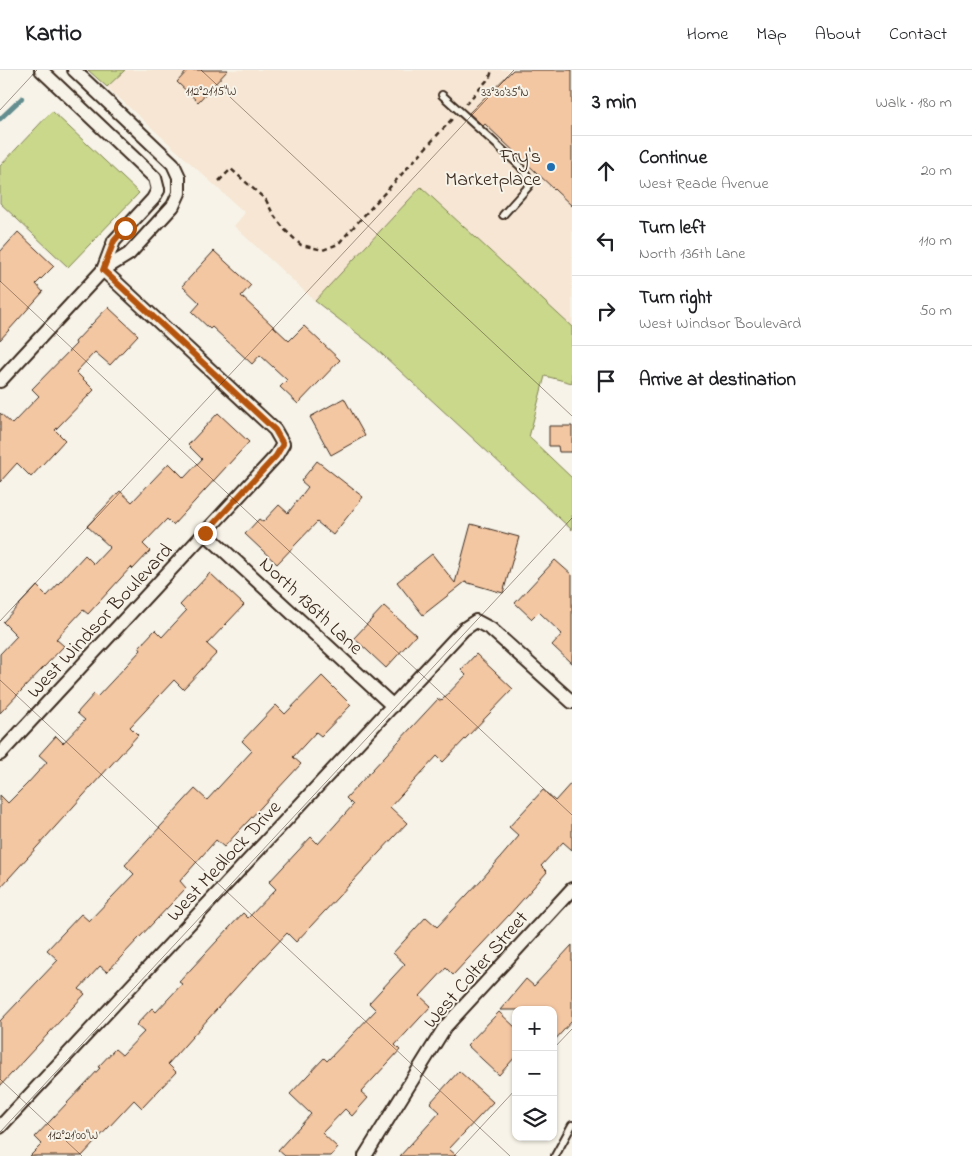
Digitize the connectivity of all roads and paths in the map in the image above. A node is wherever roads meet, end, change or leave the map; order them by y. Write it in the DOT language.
graph roads {
  1 [pos="41,70"];
  2 [pos="74,70"];
  3 [pos="492,70"];
  4 [pos="442,95"];
  5 [pos="459,111"];
  6 [pos="219,180"];
  7 [pos="158,190"];
  8 [pos="180,193"];
  9 [pos="503,216"];
  10 [pos="125,228"];
  11 [pos="140,242"];
  12 [pos="103,270"];
  13 [pos="0,381"];
  14 [pos="205,533"];
  15 [pos="572,702"];
  16 [pos="393,706"];
  17 [pos="0,754"];
  18 [pos="572,889"];
  19 [pos="572,1125"];
  20 [pos="0,1127"];
  21 [pos="365,1156"];
  22 [pos="554,1156"];
  1 -- 7 [label="street"];
  2 -- 8 [label="street"];
  3 -- 5 [label="path"];
  4 -- 5 [label="lane"];
  5 -- 6 [label="path"];
  5 -- 9 [label="lane"];
  7 -- 8 [label="street"];
  7 -- 10 [label="street"];
  8 -- 11 [label="street"];
  10 -- 11 [label="street"];
  10 -- 12 [label="street"];
  11 -- 12 [label="street"];
  12 -- 13 [label="street"];
  12 -- 14 [label="street, West Windsor Boulevard"];
  14 -- 16 [label="street, North 136th Lane"];
  14 -- 17 [label="street, West Windsor Boulevard"];
  15 -- 16 [label="street, West Medlock Drive"];
  16 -- 20 [label="street, West Medlock Drive"];
  18 -- 21 [label="street, West Colter Street"];
  19 -- 22 [label="lane"];
}
